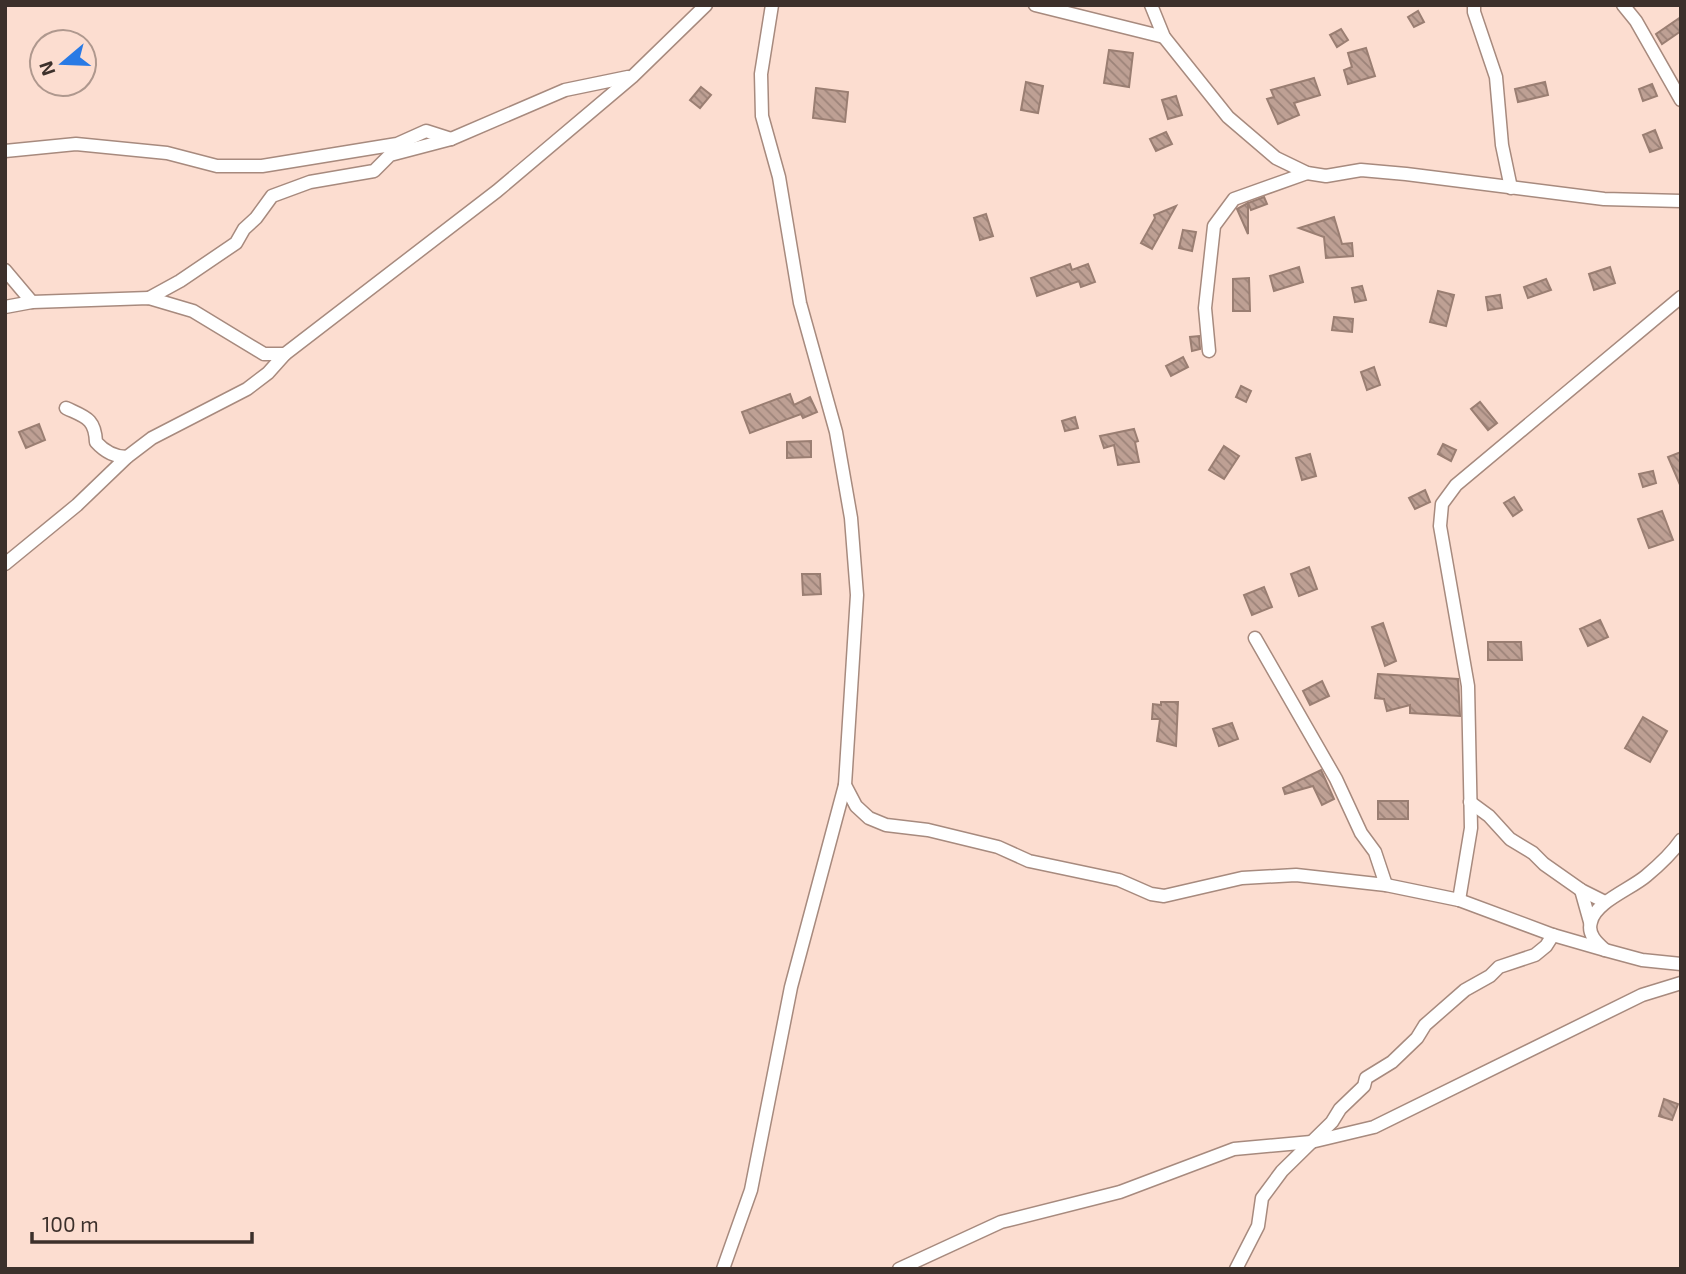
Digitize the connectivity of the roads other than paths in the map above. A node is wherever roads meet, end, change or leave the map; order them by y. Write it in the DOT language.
graph roads {
  1 [pos="706,5"];
  2 [pos="772,5"];
  3 [pos="1035,5"];
  4 [pos="1152,5"];
  5 [pos="1474,5"];
  6 [pos="1623,5"];
  7 [pos="1164,37"];
  8 [pos="632,77"];
  9 [pos="1681,100"];
  10 [pos="451,139"];
  11 [pos="5,151"];
  12 [pos="1307,173"];
  13 [pos="1511,188"];
  14 [pos="1681,201"];
  15 [pos="5,270"];
  16 [pos="1681,297"];
  17 [pos="149,298"];
  18 [pos="32,302"];
  19 [pos="5,307"];
  20 [pos="1209,351"];
  21 [pos="285,354"];
  22 [pos="66,408"];
  23 [pos="127,457"];
  24 [pos="5,564"];
  25 [pos="1255,638"];
  26 [pos="845,785"];
  27 [pos="1470,802"];
  28 [pos="860,809"];
  29 [pos="834,825"];
  30 [pos="1681,840"];
  31 [pos="1386,885"];
  32 [pos="1581,890"];
  33 [pos="1459,900"];
  34 [pos="1605,902"];
  35 [pos="1590,922"];
  36 [pos="1553,935"];
  37 [pos="1605,950"];
  38 [pos="1681,964"];
  39 [pos="1681,983"];
  40 [pos="1311,1142"];
  41 [pos="723,1269"];
  42 [pos="899,1269"];
  43 [pos="1236,1269"];
  1 -- 8 [label="street"];
  2 -- 26 [label="street"];
  3 -- 7 [label="street"];
  4 -- 7 [label="street"];
  5 -- 13 [label="street"];
  6 -- 9 [label="street"];
  7 -- 12 [label="street"];
  8 -- 10 [label="street"];
  8 -- 21 [label="street"];
  10 -- 11 [label="street"];
  10 -- 17 [label="street"];
  12 -- 13 [label="street"];
  12 -- 20 [label="street"];
  13 -- 14 [label="street"];
  15 -- 18 [label="street"];
  16 -- 27 [label="street"];
  17 -- 18 [label="street"];
  17 -- 21 [label="street"];
  18 -- 19 [label="street"];
  21 -- 23 [label="street"];
  22 -- 23 [label="street"];
  23 -- 24 [label="street"];
  25 -- 31 [label="street"];
  26 -- 28 [label="street"];
  26 -- 29 [label="street"];
  27 -- 32 [label="street"];
  27 -- 33 [label="street"];
  28 -- 29 [label="street"];
  28 -- 31 [label="street"];
  29 -- 41 [label="street"];
  30 -- 34 [label="street"];
  31 -- 33 [label="street"];
  32 -- 34 [label="street"];
  32 -- 35 [label="street"];
  33 -- 36 [label="street"];
  34 -- 35 [label="street"];
  35 -- 37 [label="street"];
  36 -- 37 [label="street"];
  36 -- 40 [label="street"];
  37 -- 38 [label="street"];
  39 -- 40 [label="street"];
  40 -- 42 [label="street"];
  40 -- 43 [label="street"];
}
